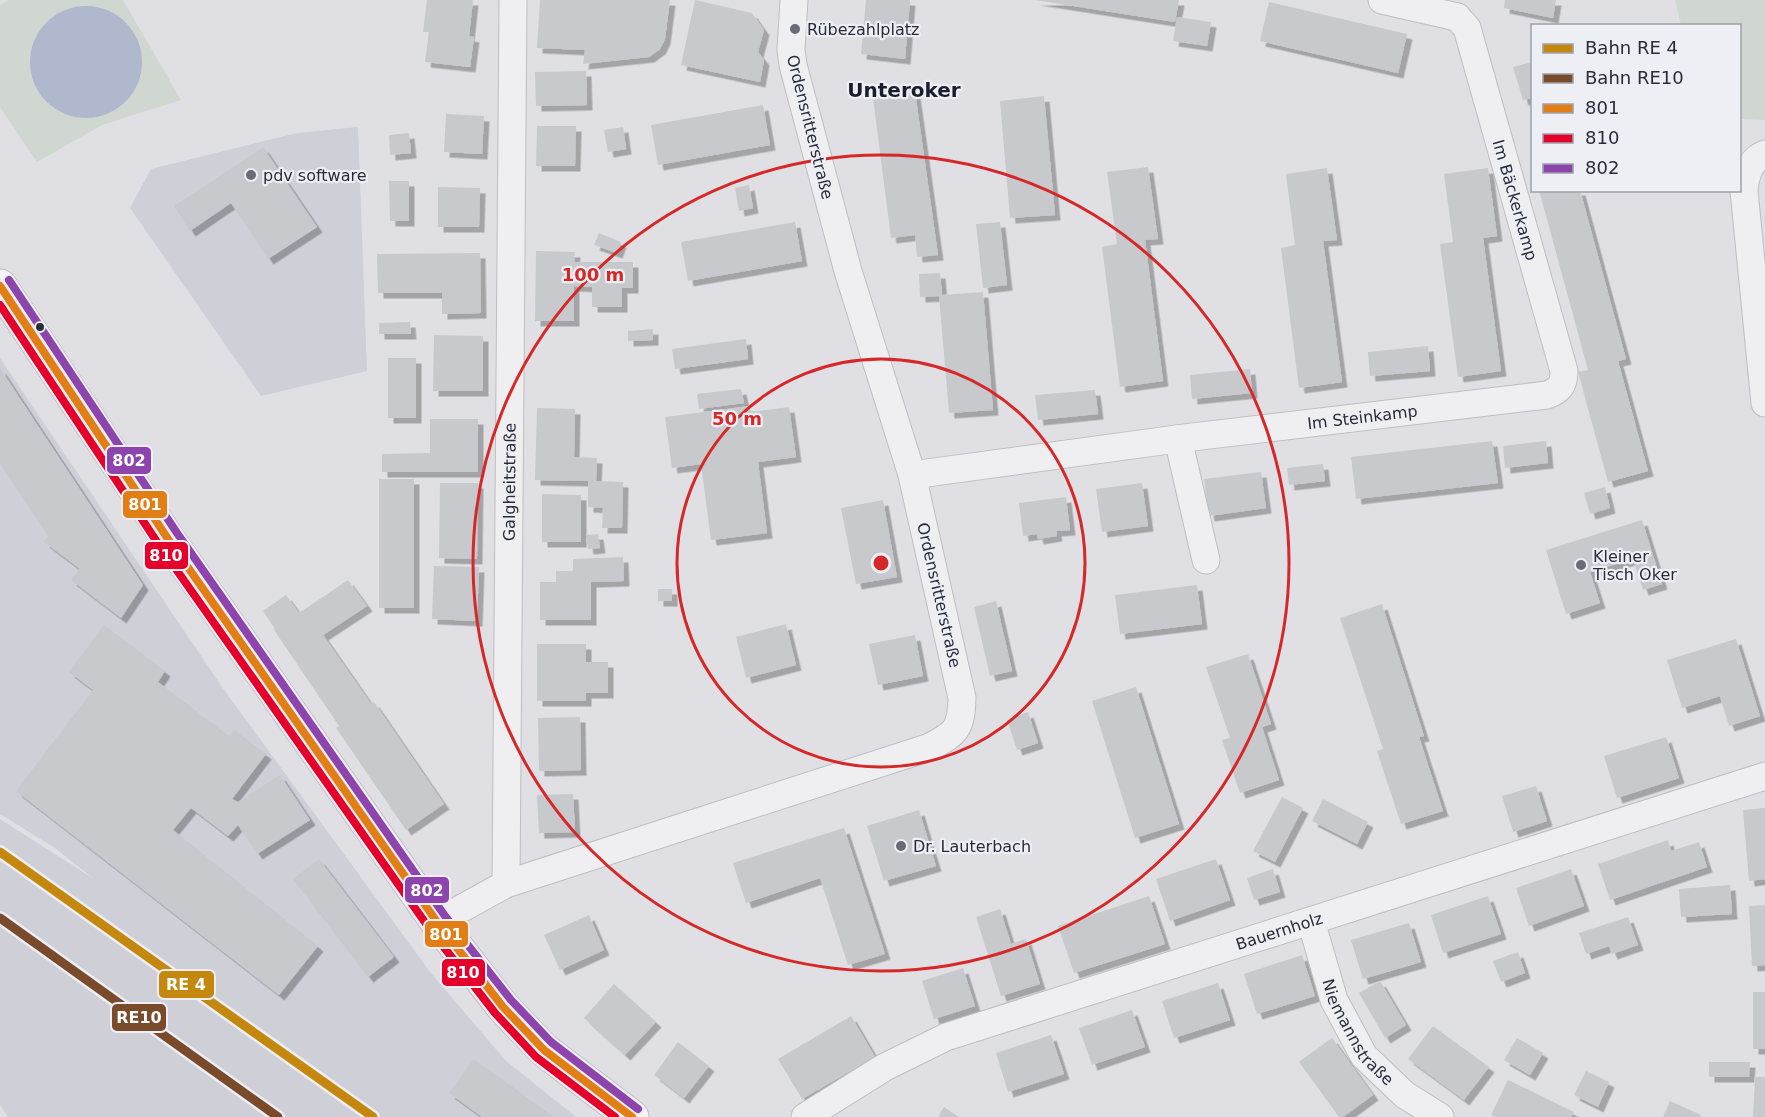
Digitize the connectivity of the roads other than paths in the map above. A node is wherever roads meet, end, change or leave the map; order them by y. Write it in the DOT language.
graph roads {
  1 [pos="513,0"];
  2 [pos="794,0"];
  3 [pos="1382,0"];
  4 [pos="1460,8"];
  5 [pos="1765,154"];
  6 [pos="0,286"];
  7 [pos="1547,395"];
  8 [pos="1765,403"];
  9 [pos="1178,439"];
  10 [pos="912,475"];
  11 [pos="1206,560"];
  12 [pos="1765,776"];
  13 [pos="506,884"];
  14 [pos="1311,921"];
  15 [pos="437,922"];
  16 [pos="632,1117"];
  17 [pos="805,1117"];
  18 [pos="1440,1117"];
  1 -- 13 [label="street, Galgheitstraße"];
  2 -- 10 [label="street, Ordensritterstraße"];
  3 -- 4 [label="street"];
  4 -- 7 [label="street, Im Bäckerkamp"];
  5 -- 8 [label="street"];
  6 -- 15 [label="main road"];
  7 -- 9 [label="street, Im Steinkamp"];
  9 -- 10 [label="street, Im Steinkamp"];
  9 -- 11 [label="street"];
  10 -- 13 [label="street, Ordensritterstraße"];
  12 -- 14 [label="street, Bauernholz"];
  13 -- 15 [label="street"];
  14 -- 17 [label="street, Bauernholz"];
  14 -- 18 [label="street, Niemannstraße"];
  15 -- 16 [label="main road"];
}
